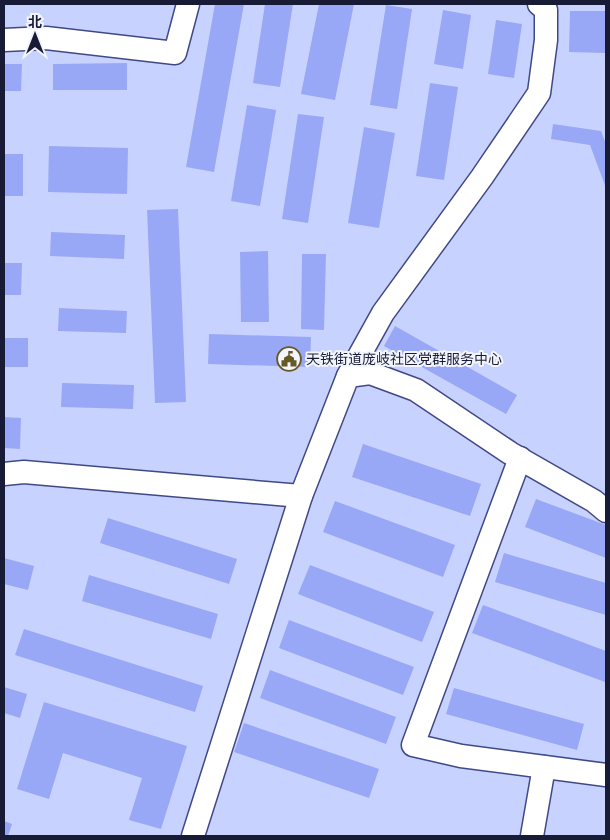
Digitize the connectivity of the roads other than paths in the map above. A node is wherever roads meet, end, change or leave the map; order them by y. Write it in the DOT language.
graph roads {
  1 [pos="188,4"];
  2 [pos="539,4"];
  3 [pos="4,40"];
  4 [pos="348,376"];
  5 [pos="520,458"];
  6 [pos="4,474"];
  7 [pos="300,496"];
  8 [pos="606,511"];
  9 [pos="544,767"];
  10 [pos="606,775"];
  11 [pos="193,836"];
  12 [pos="532,836"];
  1 -- 3 [label="street"];
  2 -- 4 [label="street"];
  4 -- 5 [label="street"];
  4 -- 7 [label="street"];
  5 -- 8 [label="street"];
  5 -- 9 [label="street"];
  6 -- 7 [label="street"];
  7 -- 11 [label="street"];
  9 -- 10 [label="street"];
  9 -- 12 [label="street"];
}
